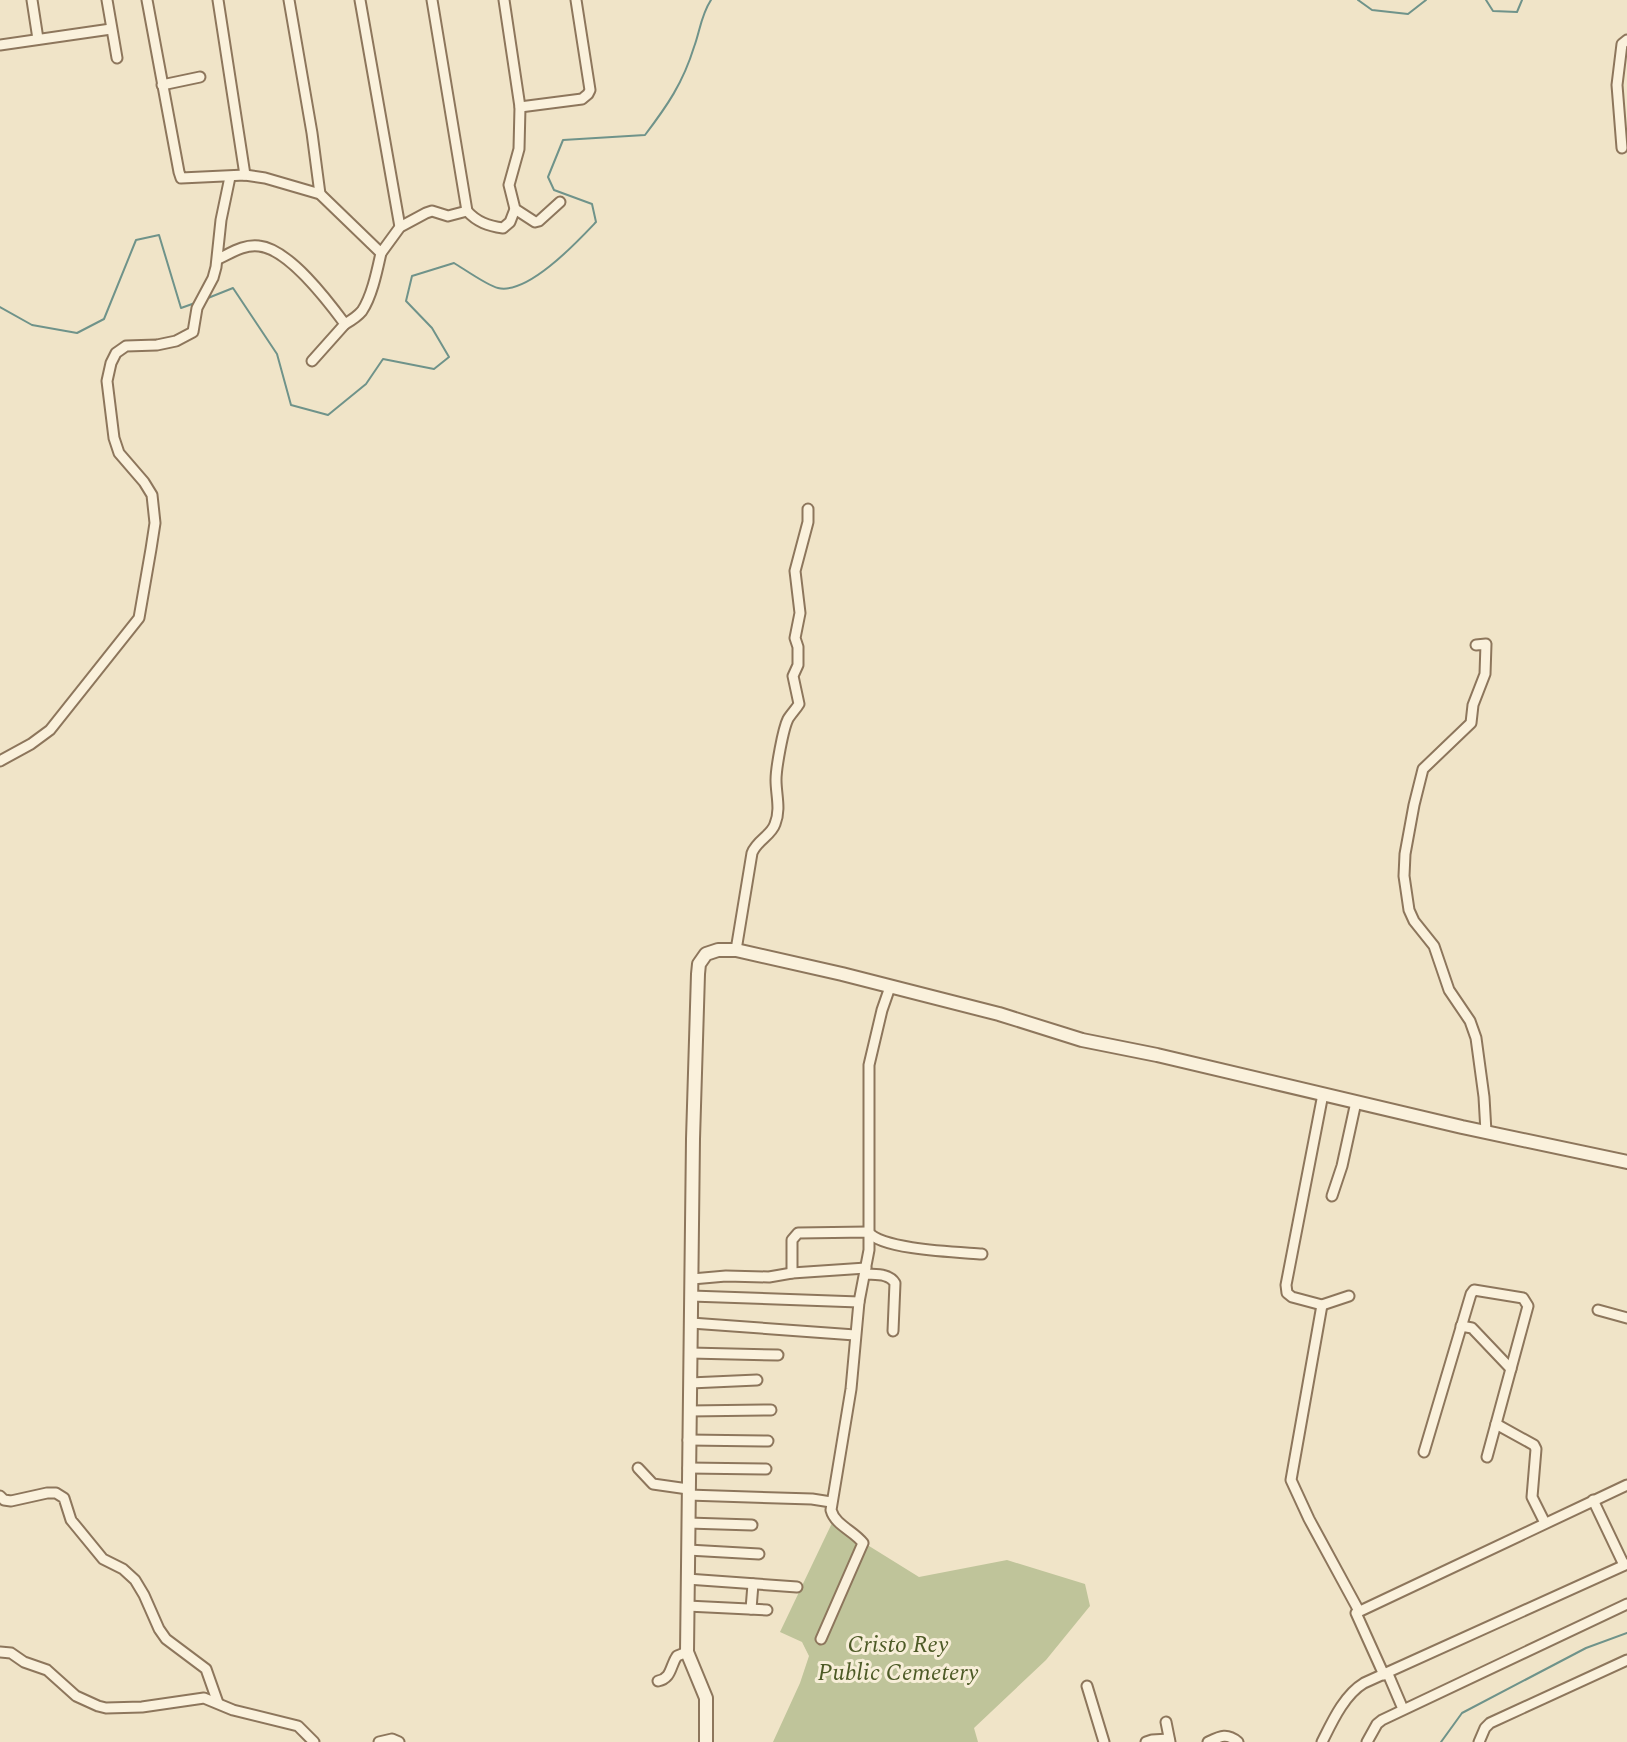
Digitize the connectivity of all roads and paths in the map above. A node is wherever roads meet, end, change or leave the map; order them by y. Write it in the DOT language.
graph roads {
  1 [pos="32,0"];
  2 [pos="107,0"];
  3 [pos="147,0"];
  4 [pos="218,0"];
  5 [pos="289,0"];
  6 [pos="360,0"];
  7 [pos="432,0"];
  8 [pos="504,0"];
  9 [pos="576,0"];
  10 [pos="111,29"];
  11 [pos="38,39"];
  12 [pos="1627,40"];
  13 [pos="0,45"];
  14 [pos="117,58"];
  15 [pos="200,77"];
  16 [pos="162,85"];
  17 [pos="520,107"];
  18 [pos="1622,148"];
  19 [pos="245,175"];
  20 [pos="230,177"];
  21 [pos="320,194"];
  22 [pos="560,202"];
  23 [pos="515,209"];
  24 [pos="467,211"];
  25 [pos="400,227"];
  26 [pos="381,253"];
  27 [pos="218,259"];
  28 [pos="345,324"];
  29 [pos="312,361"];
  30 [pos="808,509"];
  31 [pos="1476,645"];
  32 [pos="0,761"];
  33 [pos="736,950"];
  34 [pos="890,987"];
  35 [pos="1323,1094"];
  36 [pos="1356,1102"];
  37 [pos="1486,1132"];
  38 [pos="1627,1162"];
  39 [pos="1332,1196"];
  40 [pos="868,1232"];
  41 [pos="982,1254"];
  42 [pos="865,1271"];
  43 [pos="792,1273"];
  44 [pos="692,1279"];
  45 [pos="691,1296"];
  46 [pos="1349,1296"];
  47 [pos="859,1302"];
  48 [pos="1322,1305"];
  49 [pos="1598,1310"];
  50 [pos="1627,1318"];
  51 [pos="691,1323"];
  52 [pos="1461,1326"];
  53 [pos="893,1331"];
  54 [pos="855,1335"];
  55 [pos="690,1353"];
  56 [pos="778,1355"];
  57 [pos="1511,1369"];
  58 [pos="757,1380"];
  59 [pos="690,1383"];
  60 [pos="771,1410"];
  61 [pos="689,1411"];
  62 [pos="1496,1424"];
  63 [pos="688,1440"];
  64 [pos="768,1441"];
  65 [pos="1424,1452"];
  66 [pos="1487,1457"];
  67 [pos="638,1468"];
  68 [pos="688,1468"];
  69 [pos="766,1469"];
  70 [pos="1627,1486"];
  71 [pos="688,1492"];
  72 [pos="0,1496"];
  73 [pos="1593,1500"];
  74 [pos="831,1502"];
  75 [pos="688,1523"];
  76 [pos="1545,1523"];
  77 [pos="752,1525"];
  78 [pos="688,1550"];
  79 [pos="759,1554"];
  80 [pos="1626,1565"];
  81 [pos="687,1579"];
  82 [pos="753,1584"];
  83 [pos="797,1587"];
  84 [pos="1627,1604"];
  85 [pos="687,1606"];
  86 [pos="751,1609"];
  87 [pos="767,1610"];
  88 [pos="1359,1611"];
  89 [pos="821,1639"];
  90 [pos="0,1652"];
  91 [pos="687,1652"];
  92 [pos="1627,1660"];
  93 [pos="1386,1675"];
  94 [pos="658,1681"];
  95 [pos="1087,1686"];
  96 [pos="218,1703"];
  97 [pos="1403,1709"];
  98 [pos="1166,1722"];
  99 [pos="1170,1741"];
  100 [pos="314,1742"];
  101 [pos="379,1742"];
  102 [pos="399,1742"];
  103 [pos="706,1742"];
  104 [pos="1104,1742"];
  105 [pos="1146,1742"];
  106 [pos="1208,1742"];
  107 [pos="1238,1742"];
  108 [pos="1322,1742"];
  109 [pos="1367,1742"];
  110 [pos="1479,1742"];
  1 -- 11 [label="street"];
  2 -- 10 [label="street"];
  3 -- 16 [label="street"];
  4 -- 19 [label="street"];
  5 -- 21 [label="street"];
  6 -- 25 [label="street"];
  7 -- 24 [label="street"];
  8 -- 17 [label="street"];
  9 -- 17 [label="street"];
  10 -- 11 [label="street"];
  10 -- 14 [label="street"];
  11 -- 13 [label="street"];
  12 -- 18 [label="street"];
  15 -- 16 [label="street"];
  16 -- 20 [label="street"];
  17 -- 23 [label="street"];
  19 -- 20 [label="street"];
  19 -- 21 [label="street"];
  20 -- 27 [label="street"];
  21 -- 26 [label="street"];
  22 -- 23 [label="street"];
  23 -- 24 [label="street"];
  24 -- 25 [label="street"];
  25 -- 26 [label="street"];
  26 -- 28 [label="street"];
  27 -- 28 [label="street"];
  27 -- 32 [label="street"];
  28 -- 29 [label="street"];
  30 -- 33 [label="street"];
  31 -- 37 [label="street"];
  33 -- 34 [label="street"];
  33 -- 44 [label="street"];
  34 -- 35 [label="street"];
  34 -- 40 [label="street"];
  35 -- 36 [label="street"];
  35 -- 48 [label="street"];
  36 -- 37 [label="street"];
  36 -- 39 [label="street"];
  37 -- 38 [label="street"];
  40 -- 41 [label="street"];
  40 -- 42 [label="street"];
  40 -- 43 [label="street"];
  42 -- 43 [label="street"];
  42 -- 47 [label="street"];
  42 -- 53 [label="street"];
  43 -- 44 [label="street"];
  44 -- 45 [label="street"];
  45 -- 47 [label="street"];
  45 -- 51 [label="street"];
  46 -- 48 [label="street"];
  47 -- 54 [label="street"];
  48 -- 88 [label="street"];
  49 -- 50 [label="street"];
  51 -- 54 [label="street"];
  51 -- 55 [label="street"];
  52 -- 57 [label="street"];
  52 -- 57 [label="street"];
  52 -- 65 [label="street"];
  54 -- 74 [label="street"];
  55 -- 56 [label="street"];
  55 -- 59 [label="street"];
  57 -- 62 [label="street"];
  58 -- 59 [label="street"];
  59 -- 61 [label="street"];
  60 -- 61 [label="street"];
  61 -- 63 [label="street"];
  62 -- 66 [label="street"];
  62 -- 76 [label="street"];
  63 -- 64 [label="street"];
  63 -- 68 [label="street"];
  67 -- 71 [label="street"];
  68 -- 69 [label="street"];
  68 -- 71 [label="street"];
  70 -- 73 [label="street"];
  71 -- 74 [label="street"];
  71 -- 75 [label="street"];
  72 -- 96 [label="street"];
  73 -- 76 [label="street"];
  73 -- 80 [label="street"];
  74 -- 89 [label="street"];
  75 -- 77 [label="street"];
  75 -- 78 [label="street"];
  76 -- 88 [label="street"];
  78 -- 79 [label="street"];
  78 -- 81 [label="street"];
  80 -- 93 [label="street"];
  81 -- 82 [label="street"];
  81 -- 85 [label="street"];
  82 -- 83 [label="street"];
  82 -- 86 [label="street"];
  84 -- 97 [label="street"];
  85 -- 86 [label="street"];
  85 -- 91 [label="street"];
  86 -- 87 [label="street"];
  88 -- 93 [label="street"];
  90 -- 96 [label="street"];
  91 -- 94 [label="street"];
  91 -- 103 [label="street"];
  92 -- 110 [label="street"];
  93 -- 97 [label="street"];
  93 -- 108 [label="street"];
  95 -- 104 [label="street"];
  96 -- 100 [label="street"];
  97 -- 109 [label="street"];
  98 -- 99 [label="street"];
  99 -- 105 [label="street"];
  101 -- 102 [label="street"];
  106 -- 107 [label="street"];
}
